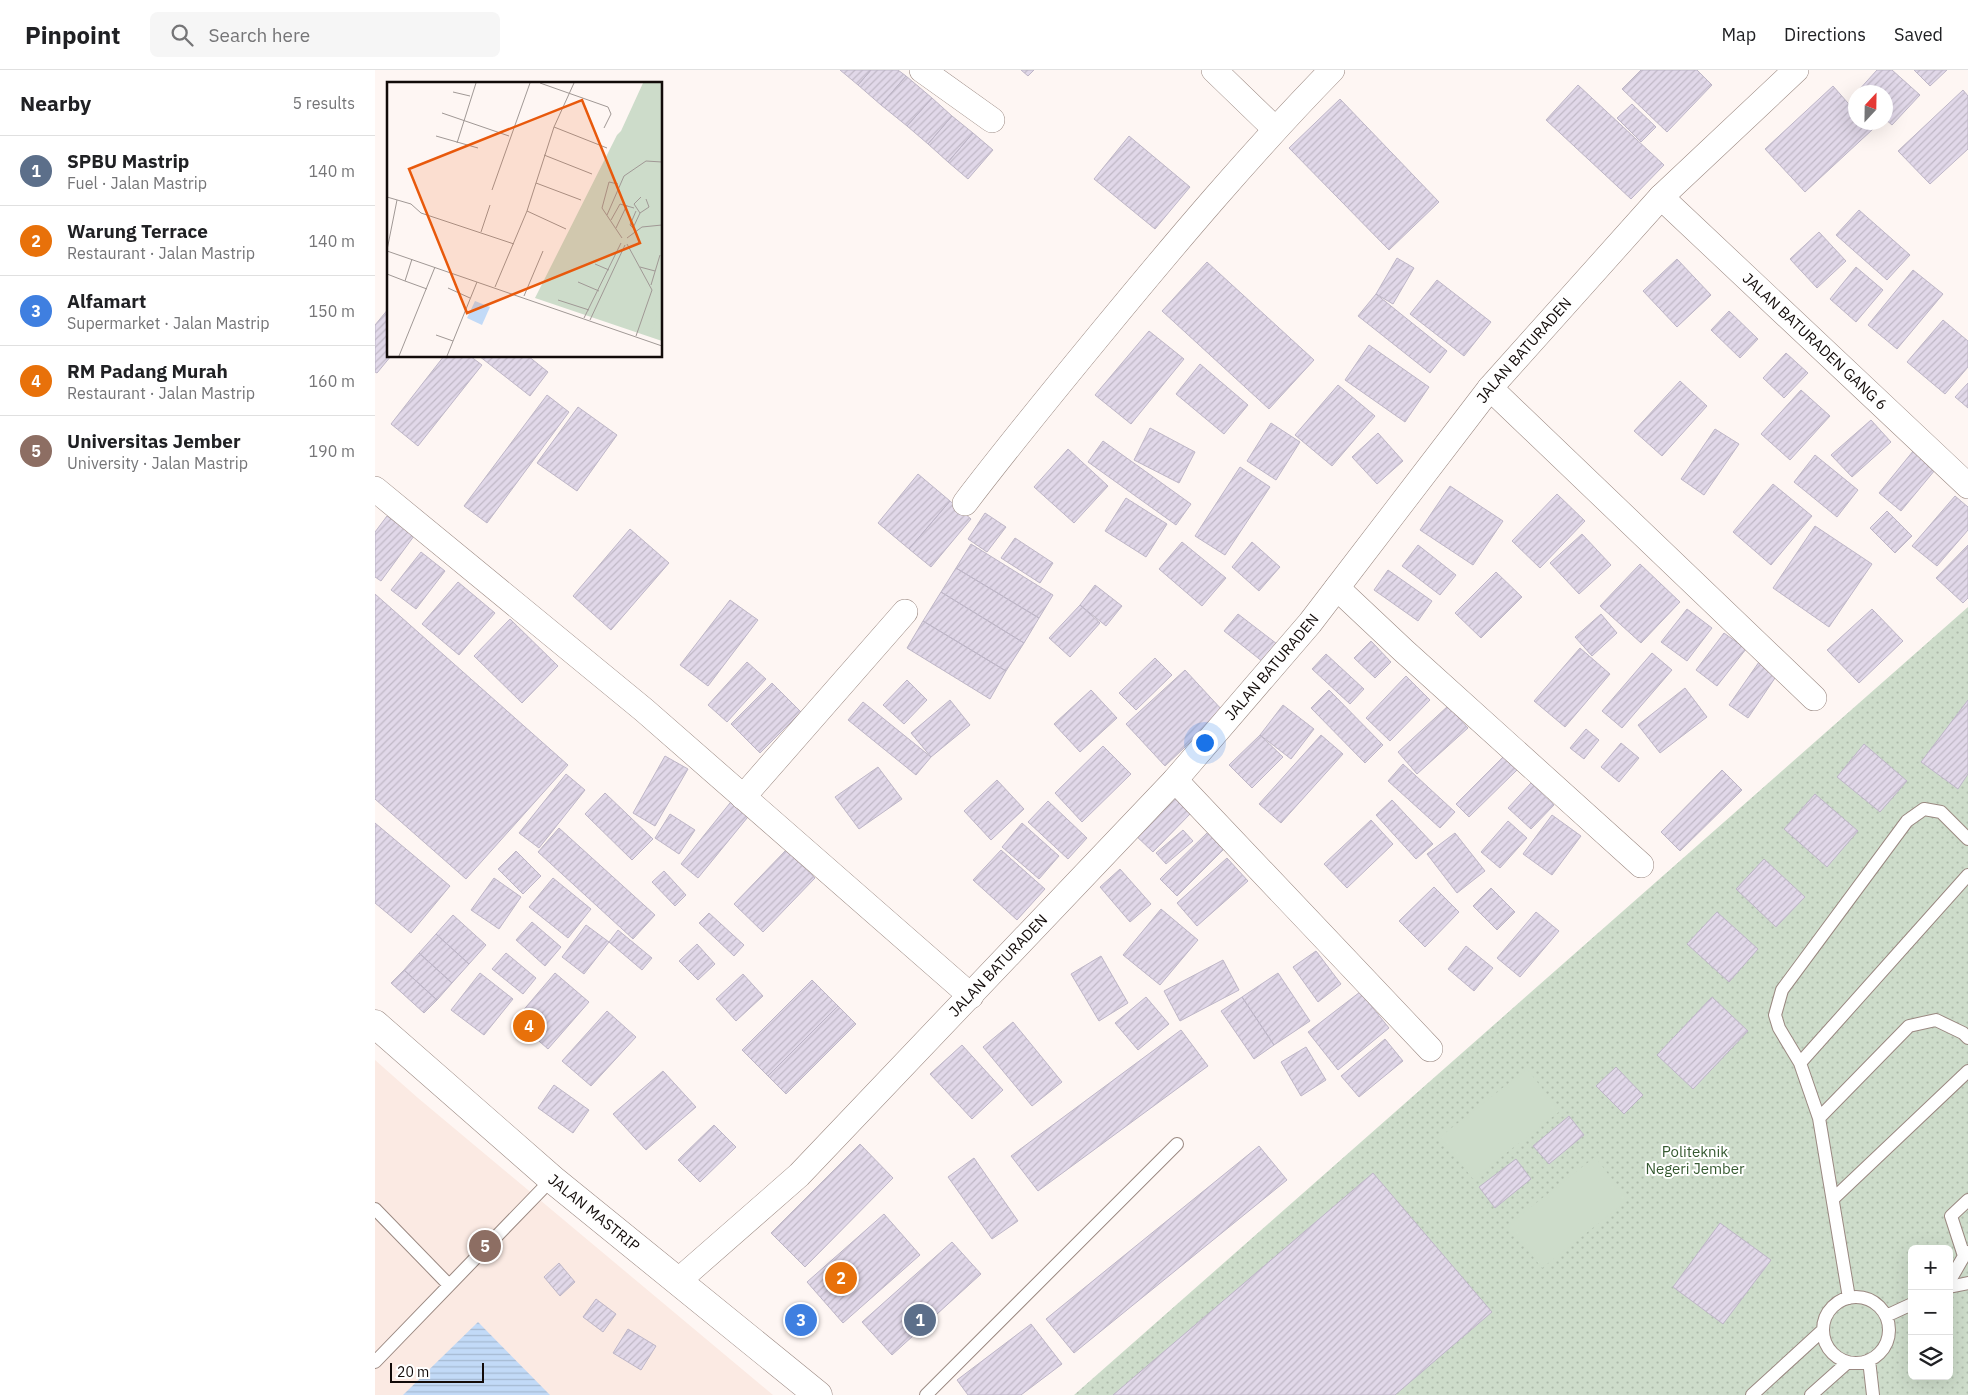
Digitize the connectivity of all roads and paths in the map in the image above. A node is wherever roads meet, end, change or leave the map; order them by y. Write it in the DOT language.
graph roads {
  1 [pos="922,70"];
  2 [pos="1214,70"];
  3 [pos="1332,70"];
  4 [pos="1796,70"];
  5 [pos="992,120"];
  6 [pos="1275,128"];
  7 [pos="1661,198"];
  8 [pos="1491,388"];
  9 [pos="1968,486"];
  10 [pos="375,489"];
  11 [pos="965,503"];
  12 [pos="1337,588"];
  13 [pos="905,612"];
  14 [pos="1814,698"];
  15 [pos="1175,780"];
  16 [pos="743,797"];
  17 [pos="1968,839"];
  18 [pos="1641,865"];
  19 [pos="1968,875"];
  20 [pos="971,996"];
  21 [pos="375,1024"];
  22 [pos="1968,1038"];
  23 [pos="1430,1049"];
  24 [pos="1800,1063"];
  25 [pos="1968,1071"];
  26 [pos="1819,1118"];
  27 [pos="1177,1144"];
  28 [pos="552,1179"];
  29 [pos="1833,1199"];
  30 [pos="1968,1200"];
  31 [pos="375,1209"];
  32 [pos="1966,1254"];
  33 [pos="1953,1275"];
  34 [pos="678,1281"];
  35 [pos="1968,1283"];
  36 [pos="449,1284"];
  37 [pos="1953,1286"];
  38 [pos="1849,1298"];
  39 [pos="1908,1306"];
  40 [pos="1885,1316"];
  41 [pos="1823,1330"];
  42 [pos="1869,1360"];
  43 [pos="375,1362"];
  44 [pos="1848,1362"];
  45 [pos="818,1395"];
  46 [pos="926,1395"];
  47 [pos="1752,1395"];
  48 [pos="1811,1395"];
  49 [pos="1873,1395"];
  1 -- 5 [label="street"];
  2 -- 6 [label="street"];
  3 -- 6 [label="street"];
  4 -- 7 [label="street, JALAN BATURADEN"];
  6 -- 11 [label="street"];
  7 -- 8 [label="street, JALAN BATURADEN"];
  7 -- 9 [label="street, JALAN BATURADEN GANG 6"];
  8 -- 12 [label="street, JALAN BATURADEN"];
  8 -- 14 [label="street"];
  10 -- 16 [label="street"];
  12 -- 15 [label="street, JALAN BATURADEN"];
  12 -- 18 [label="street"];
  13 -- 16 [label="street"];
  15 -- 20 [label="street, JALAN BATURADEN"];
  15 -- 23 [label="street"];
  16 -- 20 [label="street"];
  17 -- 24 [label="lane"];
  19 -- 24 [label="lane"];
  20 -- 34 [label="street, JALAN BATURADEN"];
  21 -- 28 [label="main road, JALAN MASTRIP"];
  22 -- 26 [label="lane"];
  24 -- 26 [label="lane"];
  25 -- 29 [label="lane"];
  26 -- 29 [label="lane"];
  27 -- 46 [label="lane"];
  28 -- 34 [label="main road, JALAN MASTRIP"];
  28 -- 36 [label="lane"];
  29 -- 38 [label="lane"];
  30 -- 32 [label="lane"];
  31 -- 36 [label="lane"];
  32 -- 33 [label="lane"];
  34 -- 45 [label="main road, JALAN MASTRIP"];
  35 -- 37 [label="lane"];
  36 -- 43 [label="lane"];
  38 -- 40 [label="lane"];
  38 -- 41 [label="lane"];
  39 -- 40 [label="lane"];
  40 -- 42 [label="lane"];
  41 -- 44 [label="lane"];
  41 -- 47 [label="lane"];
  42 -- 44 [label="lane"];
  42 -- 49 [label="lane"];
  44 -- 48 [label="lane"];
}
